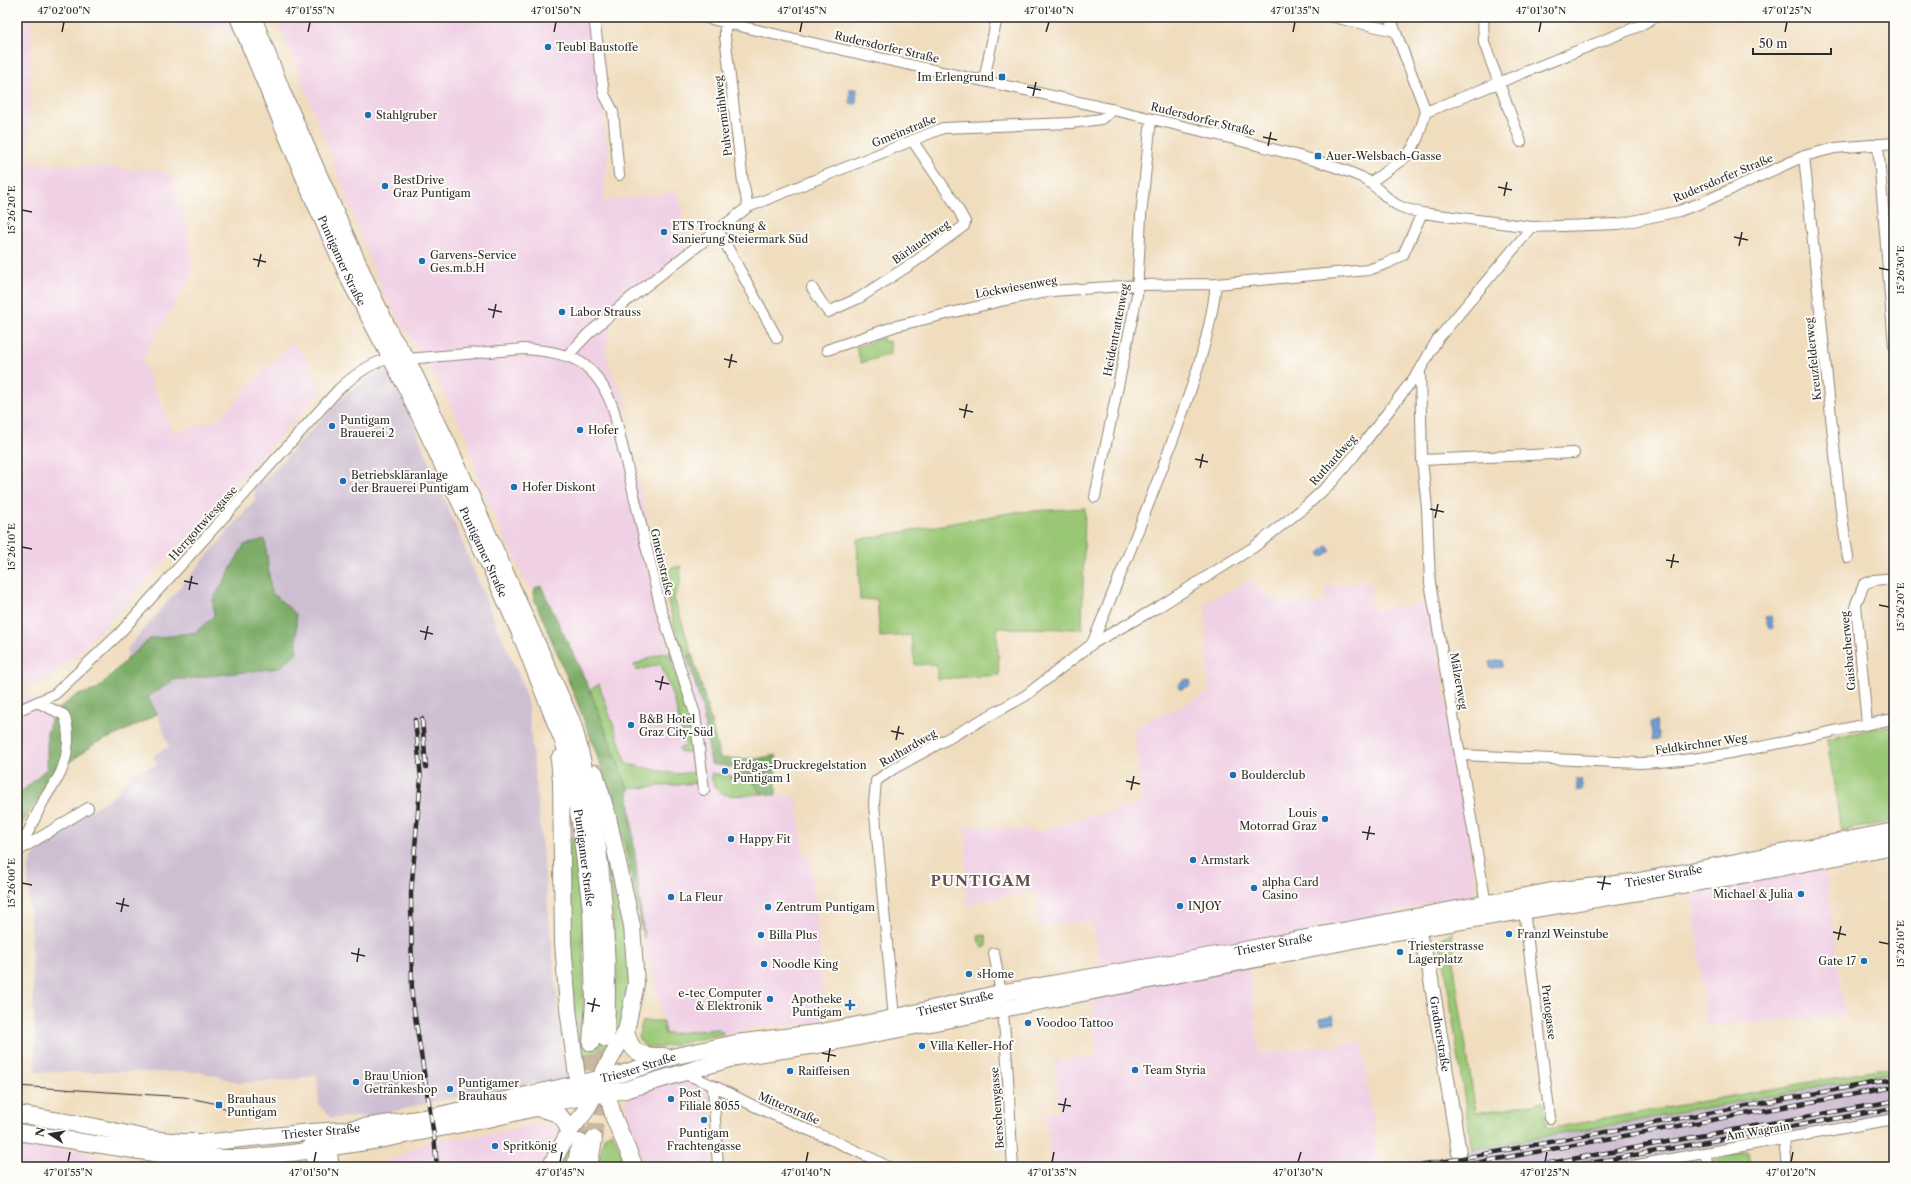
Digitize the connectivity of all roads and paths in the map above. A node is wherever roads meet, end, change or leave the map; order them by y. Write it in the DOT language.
graph roads {
  1 [pos="238,17"];
  2 [pos="253,17"];
  3 [pos="594,17"];
  4 [pos="703,17"];
  5 [pos="997,17"];
  6 [pos="1334,17"];
  7 [pos="1390,17"];
  8 [pos="1483,17"];
  9 [pos="1655,17"];
  10 [pos="725,22"];
  11 [pos="1395,31"];
  12 [pos="984,80"];
  13 [pos="1498,82"];
  14 [pos="1112,109"];
  15 [pos="1426,112"];
  16 [pos="1151,118"];
  17 [pos="912,140"];
  18 [pos="1521,142"];
  19 [pos="1894,143"];
  20 [pos="1878,144"];
  21 [pos="1804,156"];
  22 [pos="619,174"];
  23 [pos="1371,182"];
  24 [pos="748,207"];
  25 [pos="1422,213"];
  26 [pos="1532,227"];
  27 [pos="718,230"];
  28 [pos="1216,284"];
  29 [pos="1138,285"];
  30 [pos="812,288"];
  31 [pos="777,338"];
  32 [pos="1894,346"];
  33 [pos="827,350"];
  34 [pos="568,355"];
  35 [pos="390,358"];
  36 [pos="407,359"];
  37 [pos="1420,370"];
  38 [pos="1574,453"];
  39 [pos="1422,460"];
  40 [pos="1095,496"];
  41 [pos="1848,558"];
  42 [pos="1894,578"];
  43 [pos="1092,644"];
  44 [pos="37,702"];
  45 [pos="17,711"];
  46 [pos="555,717"];
  47 [pos="1894,719"];
  48 [pos="573,724"];
  49 [pos="1867,724"];
  50 [pos="1461,755"];
  51 [pos="704,790"];
  52 [pos="88,808"];
  53 [pos="1894,831"];
  54 [pos="1894,846"];
  55 [pos="17,851"];
  56 [pos="1486,904"];
  57 [pos="1524,910"];
  58 [pos="1415,923"];
  59 [pos="994,953"];
  60 [pos="601,998"];
  61 [pos="1001,1001"];
  62 [pos="894,1018"];
  63 [pos="626,1031"];
  64 [pos="599,1041"];
  65 [pos="676,1056"];
  66 [pos="679,1073"];
  67 [pos="713,1087"];
  68 [pos="594,1088"];
  69 [pos="535,1108"];
  70 [pos="17,1114"];
  71 [pos="1550,1118"];
  72 [pos="1894,1119"];
  73 [pos="17,1132"];
  74 [pos="311,1132"];
  75 [pos="581,1138"];
  76 [pos="1784,1139"];
  77 [pos="328,1148"];
  78 [pos="312,1150"];
  79 [pos="1459,1153"];
  80 [pos="1706,1153"];
  81 [pos="315,1167"];
  82 [pos="331,1167"];
  83 [pos="550,1167"];
  84 [pos="575,1167"];
  85 [pos="589,1167"];
  86 [pos="635,1167"];
  87 [pos="718,1167"];
  88 [pos="888,1167"];
  89 [pos="1013,1167"];
  90 [pos="1626,1167"];
  91 [pos="1707,1167"];
  92 [pos="1787,1167"];
  1 -- 35 [label="main road, Puntigamer Straße"];
  2 -- 36 [label="main road, Puntigamer Straße"];
  3 -- 22 [label="street"];
  4 -- 10 [label="street, Rudersdorfer Straße"];
  5 -- 12 [label="street"];
  6 -- 11 [label="street"];
  7 -- 11 [label="street"];
  8 -- 13 [label="street"];
  9 -- 13 [label="street"];
  10 -- 12 [label="street, Rudersdorfer Straße"];
  10 -- 24 [label="street, Pulvermühlweg"];
  11 -- 15 [label="street"];
  12 -- 14 [label="street, Rudersdorfer Straße"];
  13 -- 15 [label="street"];
  13 -- 18 [label="street"];
  14 -- 16 [label="street, Rudersdorfer Straße"];
  14 -- 17 [label="street, Gmeinstraße"];
  15 -- 23 [label="street"];
  16 -- 23 [label="street, Rudersdorfer Straße"];
  16 -- 29 [label="street, Heidentrattenweg"];
  17 -- 24 [label="street, Gmeinstraße"];
  17 -- 30 [label="street, Bärlauchweg"];
  19 -- 20 [label="street, Rudersdorfer Straße"];
  20 -- 21 [label="street, Rudersdorfer Straße"];
  20 -- 32 [label="street"];
  21 -- 26 [label="street, Rudersdorfer Straße"];
  21 -- 41 [label="street, Kreuzfelderweg"];
  23 -- 25 [label="street, Rudersdorfer Straße"];
  24 -- 27 [label="street, Gmeinstraße"];
  25 -- 26 [label="street, Rudersdorfer Straße"];
  25 -- 28 [label="street, Löckwiesenweg"];
  26 -- 37 [label="street, Ruthardweg"];
  27 -- 31 [label="street"];
  27 -- 34 [label="street, Gmeinstraße"];
  28 -- 29 [label="street, Löckwiesenweg"];
  28 -- 43 [label="street"];
  29 -- 33 [label="street, Löckwiesenweg"];
  29 -- 40 [label="street, Heidentrattenweg"];
  34 -- 36 [label="street, Gmeinstraße"];
  34 -- 51 [label="street, Gmeinstraße"];
  35 -- 36 [label="street, Herrgottwiesgasse"];
  35 -- 44 [label="street, Herrgottwiesgasse"];
  35 -- 46 [label="main road, Puntigamer Straße"];
  36 -- 48 [label="main road, Puntigamer Straße"];
  37 -- 39 [label="street, Mälzerweg"];
  37 -- 43 [label="street, Ruthardweg"];
  38 -- 39 [label="street"];
  39 -- 50 [label="street, Mälzerweg"];
  42 -- 49 [label="street, Gaisbacherweg"];
  43 -- 62 [label="street, Ruthardweg"];
  44 -- 45 [label="street, Herrgottwiesgasse"];
  44 -- 55 [label="street"];
  46 -- 60 [label="main road, Puntigamer Straße"];
  46 -- 68 [label="main road"];
  47 -- 49 [label="street, Feldkirchner Weg"];
  48 -- 60 [label="main road, Puntigamer Straße"];
  48 -- 63 [label="main road"];
  49 -- 50 [label="street, Feldkirchner Weg"];
  50 -- 56 [label="street, Mälzerweg"];
  52 -- 55 [label="street"];
  53 -- 56 [label="main road, Triester Straße"];
  54 -- 57 [label="main road, Triester Straße"];
  56 -- 58 [label="main road, Triester Straße"];
  57 -- 58 [label="main road, Triester Straße"];
  57 -- 71 [label="street, Pratogasse"];
  58 -- 61 [label="main road, Triester Straße"];
  58 -- 79 [label="main road, Gradnerstraße"];
  59 -- 61 [label="street, Berschenygasse"];
  60 -- 64 [label="main road"];
  61 -- 62 [label="main road, Triester Straße"];
  61 -- 66 [label="main road, Triester Straße"];
  61 -- 89 [label="street, Berschenygasse"];
  62 -- 65 [label="main road, Triester Straße"];
  63 -- 65 [label="main road"];
  63 -- 68 [label="main road"];
  65 -- 68 [label="main road, Triester Straße"];
  66 -- 67 [label="street, Mitterstraße"];
  66 -- 68 [label="main road, Triester Straße"];
  67 -- 87 [label="street"];
  67 -- 88 [label="street, Mitterstraße"];
  68 -- 69 [label="main road, Triester Straße"];
  68 -- 74 [label="main road, Triester Straße"];
  68 -- 75 [label="main road"];
  68 -- 86 [label="main road"];
  69 -- 75 [label="main road"];
  69 -- 77 [label="main road, Triester Straße"];
  70 -- 74 [label="main road, Triester Straße"];
  72 -- 76 [label="street, Am Wagrain"];
  73 -- 78 [label="main road, Triester Straße"];
  74 -- 77 [label="main road"];
  74 -- 78 [label="main road"];
  75 -- 83 [label="main road"];
  75 -- 84 [label="main road"];
  75 -- 85 [label="main road"];
  76 -- 80 [label="street, Am Wagrain"];
  76 -- 92 [label="street"];
  77 -- 78 [label="main road, Triester Straße"];
  77 -- 82 [label="main road"];
  78 -- 81 [label="main road"];
  80 -- 90 [label="street, Am Wagrain"];
  80 -- 91 [label="street"];
}
